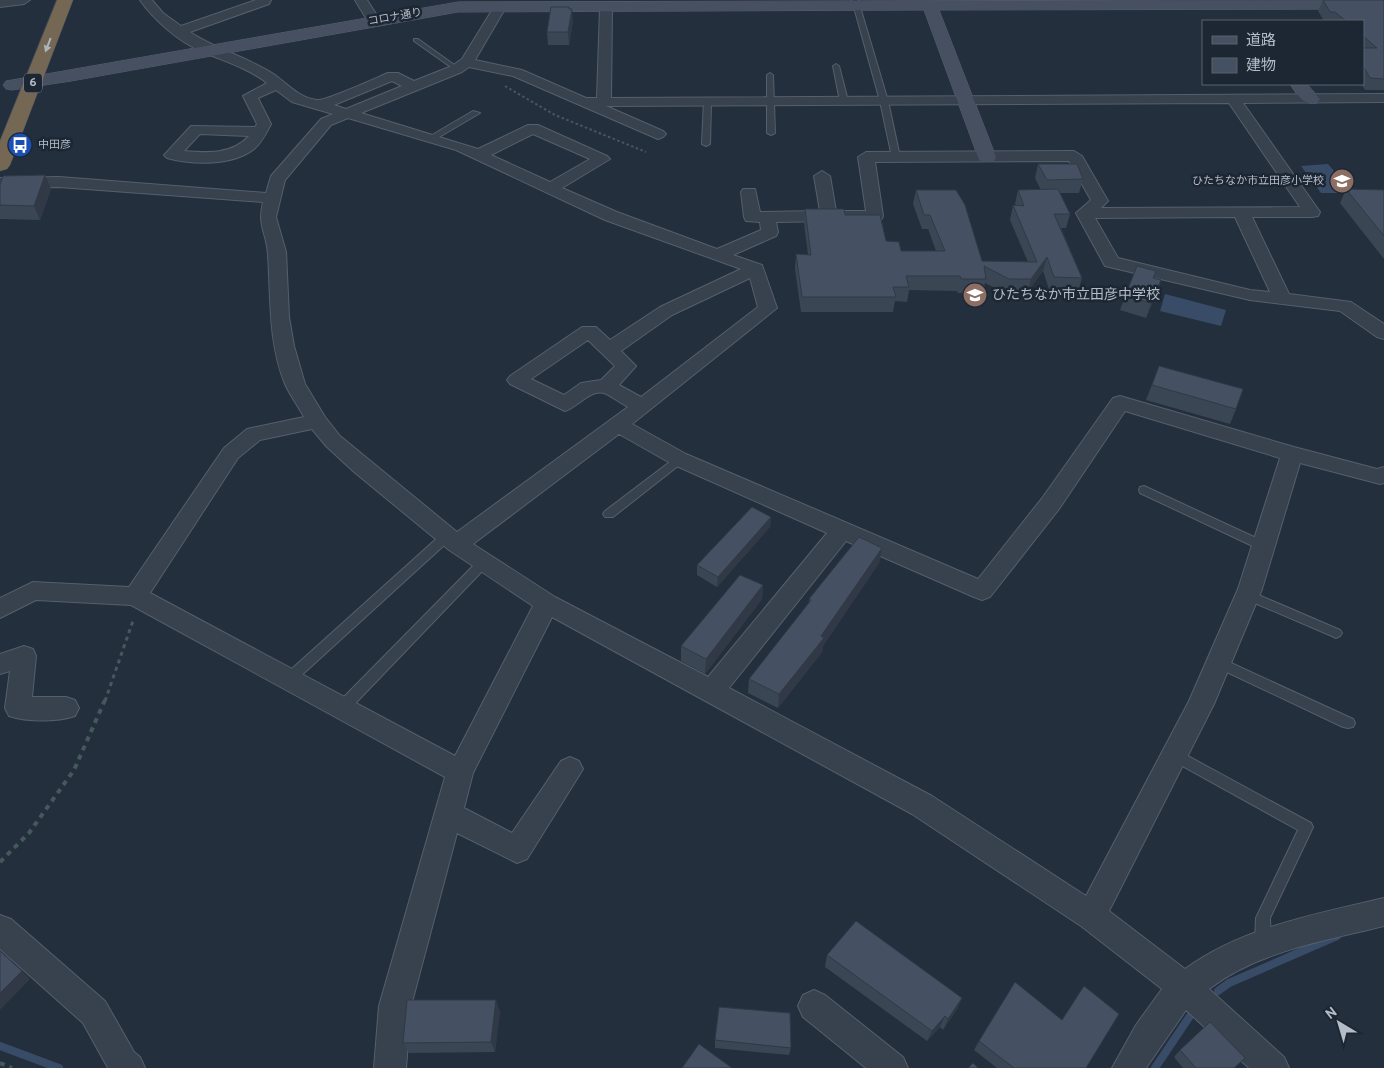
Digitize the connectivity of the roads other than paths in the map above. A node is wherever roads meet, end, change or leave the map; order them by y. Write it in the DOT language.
graph roads {
  1 [pos="24,0"];
  2 [pos="65,0"];
  3 [pos="146,0"];
  4 [pos="361,0"];
  5 [pos="265,1"];
  6 [pos="1230,2"];
  7 [pos="0,3"];
  8 [pos="856,3"];
  9 [pos="501,4"];
  10 [pos="1384,4"];
  11 [pos="596,5"];
  12 [pos="930,6"];
  13 [pos="374,20"];
  14 [pos="1246,20"];
  15 [pos="180,31"];
  16 [pos="416,40"];
  17 [pos="215,51"];
  18 [pos="462,66"];
  19 [pos="836,66"];
  20 [pos="19,68"];
  21 [pos="770,75"];
  22 [pos="33,82"];
  23 [pos="277,84"];
  24 [pos="1299,85"];
  25 [pos="414,87"];
  26 [pos="9,92"];
  27 [pos="1384,98"];
  28 [pos="1233,99"];
  29 [pos="1311,99"];
  30 [pos="966,100"];
  31 [pos="769,101"];
  32 [pos="844,101"];
  33 [pos="884,101"];
  34 [pos="584,102"];
  35 [pos="604,102"];
  36 [pos="707,102"];
  37 [pos="319,106"];
  38 [pos="476,113"];
  39 [pos="343,114"];
  40 [pos="261,132"];
  41 [pos="771,133"];
  42 [pos="658,134"];
  43 [pos="431,138"];
  44 [pos="706,144"];
  45 [pos="478,155"];
  46 [pos="896,157"];
  47 [pos="987,157"];
  48 [pos="0,165"];
  49 [pos="822,176"];
  50 [pos="0,183"];
  51 [pos="550,188"];
  52 [pos="749,192"];
  53 [pos="271,198"];
  54 [pos="1240,212"];
  55 [pos="1084,213"];
  56 [pos="767,217"];
  57 [pos="829,217"];
  58 [pos="720,254"];
  59 [pos="756,269"];
  60 [pos="1283,300"];
  61 [pos="1384,333"];
  62 [pos="608,350"];
  63 [pos="606,386"];
  64 [pos="642,406"];
  65 [pos="317,421"];
  66 [pos="618,424"];
  67 [pos="1292,454"];
  68 [pos="678,459"];
  69 [pos="1384,474"];
  70 [pos="1144,490"];
  71 [pos="609,514"];
  72 [pos="842,530"];
  73 [pos="453,539"];
  74 [pos="1262,546"];
  75 [pos="484,562"];
  76 [pos="1247,595"];
  77 [pos="138,597"];
  78 [pos="547,603"];
  79 [pos="0,609"];
  80 [pos="1336,633"];
  81 [pos="1218,662"];
  82 [pos="0,664"];
  83 [pos="289,679"];
  84 [pos="710,692"];
  85 [pos="66,708"];
  86 [pos="342,708"];
  87 [pos="1348,723"];
  88 [pos="1173,754"];
  89 [pos="570,769"];
  90 [pos="460,772"];
  91 [pos="448,814"];
  92 [pos="1384,912"];
  93 [pos="1091,916"];
  94 [pos="0,929"];
  95 [pos="1263,942"];
  96 [pos="1185,988"];
  97 [pos="814,1006"];
  98 [pos="129,1068"];
  99 [pos="390,1068"];
  100 [pos="892,1068"];
  101 [pos="1128,1068"];
  102 [pos="1273,1068"];
  1 -- 7 [label="street"];
  2 -- 22 [label="highway, 6, one-way"];
  3 -- 15 [label="street"];
  4 -- 13 [label="street"];
  5 -- 15 [label="street"];
  6 -- 10 [label="street, コロナ通り"];
  6 -- 12 [label="street, コロナ通り"];
  6 -- 14 [label="street"];
  8 -- 11 [label="street, コロナ通り"];
  8 -- 12 [label="street, コロナ通り"];
  8 -- 33 [label="lane"];
  9 -- 11 [label="street, コロナ通り"];
  9 -- 13 [label="street, コロナ通り"];
  9 -- 18 [label="street"];
  11 -- 35 [label="street"];
  12 -- 30 [label="street"];
  13 -- 17 [label="street, コロナ通り"];
  15 -- 17 [label="street"];
  16 -- 18 [label="lane"];
  17 -- 22 [label="street, コロナ通り"];
  17 -- 23 [label="street"];
  18 -- 25 [label="street"];
  18 -- 34 [label="street"];
  19 -- 32 [label="lane"];
  20 -- 26 [label="highway, 6"];
  21 -- 31 [label="lane"];
  22 -- 26 [label="street, コロナ通り"];
  22 -- 48 [label="highway, 6"];
  23 -- 37 [label="street"];
  23 -- 40 [label="street"];
  24 -- 29 [label="street"];
  25 -- 37 [label="street"];
  25 -- 39 [label="street"];
  27 -- 29 [label="street"];
  28 -- 29 [label="street"];
  28 -- 30 [label="street"];
  28 -- 54 [label="street"];
  30 -- 33 [label="street"];
  30 -- 47 [label="street"];
  31 -- 32 [label="street"];
  31 -- 36 [label="street"];
  31 -- 41 [label="lane"];
  32 -- 33 [label="street"];
  33 -- 46 [label="lane"];
  34 -- 35 [label="street"];
  34 -- 42 [label="street"];
  35 -- 36 [label="street"];
  36 -- 44 [label="lane"];
  37 -- 39 [label="street"];
  38 -- 43 [label="lane"];
  39 -- 43 [label="street"];
  39 -- 53 [label="street"];
  40 -- 40 [label="street"];
  43 -- 45 [label="street"];
  45 -- 51 [label="street"];
  45 -- 51 [label="street"];
  46 -- 47 [label="street"];
  46 -- 57 [label="street"];
  47 -- 55 [label="street"];
  49 -- 57 [label="street"];
  50 -- 53 [label="street"];
  51 -- 58 [label="street"];
  52 -- 56 [label="street"];
  53 -- 65 [label="street"];
  54 -- 55 [label="street"];
  54 -- 60 [label="street"];
  55 -- 60 [label="street"];
  56 -- 57 [label="street"];
  56 -- 58 [label="street"];
  58 -- 59 [label="street"];
  59 -- 62 [label="street"];
  59 -- 64 [label="street"];
  60 -- 61 [label="street"];
  62 -- 63 [label="street"];
  62 -- 63 [label="street"];
  63 -- 64 [label="street"];
  64 -- 66 [label="street"];
  65 -- 73 [label="street"];
  65 -- 77 [label="street"];
  66 -- 68 [label="street"];
  66 -- 73 [label="street"];
  67 -- 69 [label="street"];
  67 -- 72 [label="street"];
  67 -- 74 [label="street"];
  68 -- 71 [label="lane"];
  68 -- 72 [label="street"];
  70 -- 74 [label="lane"];
  72 -- 84 [label="street"];
  73 -- 75 [label="street"];
  73 -- 83 [label="lane"];
  74 -- 76 [label="street"];
  75 -- 78 [label="street"];
  75 -- 86 [label="lane"];
  76 -- 80 [label="lane"];
  76 -- 81 [label="street"];
  77 -- 79 [label="street"];
  77 -- 83 [label="street"];
  78 -- 84 [label="street"];
  78 -- 90 [label="street"];
  81 -- 87 [label="lane"];
  81 -- 88 [label="street"];
  82 -- 85 [label="street"];
  83 -- 86 [label="street"];
  84 -- 93 [label="street"];
  86 -- 90 [label="street"];
  88 -- 93 [label="street"];
  88 -- 95 [label="lane"];
  89 -- 91 [label="street"];
  90 -- 91 [label="street"];
  91 -- 99 [label="street"];
  92 -- 95 [label="street"];
  93 -- 96 [label="street"];
  94 -- 98 [label="street"];
  95 -- 96 [label="street"];
  96 -- 101 [label="street"];
  96 -- 102 [label="street"];
  97 -- 100 [label="street"];
}
